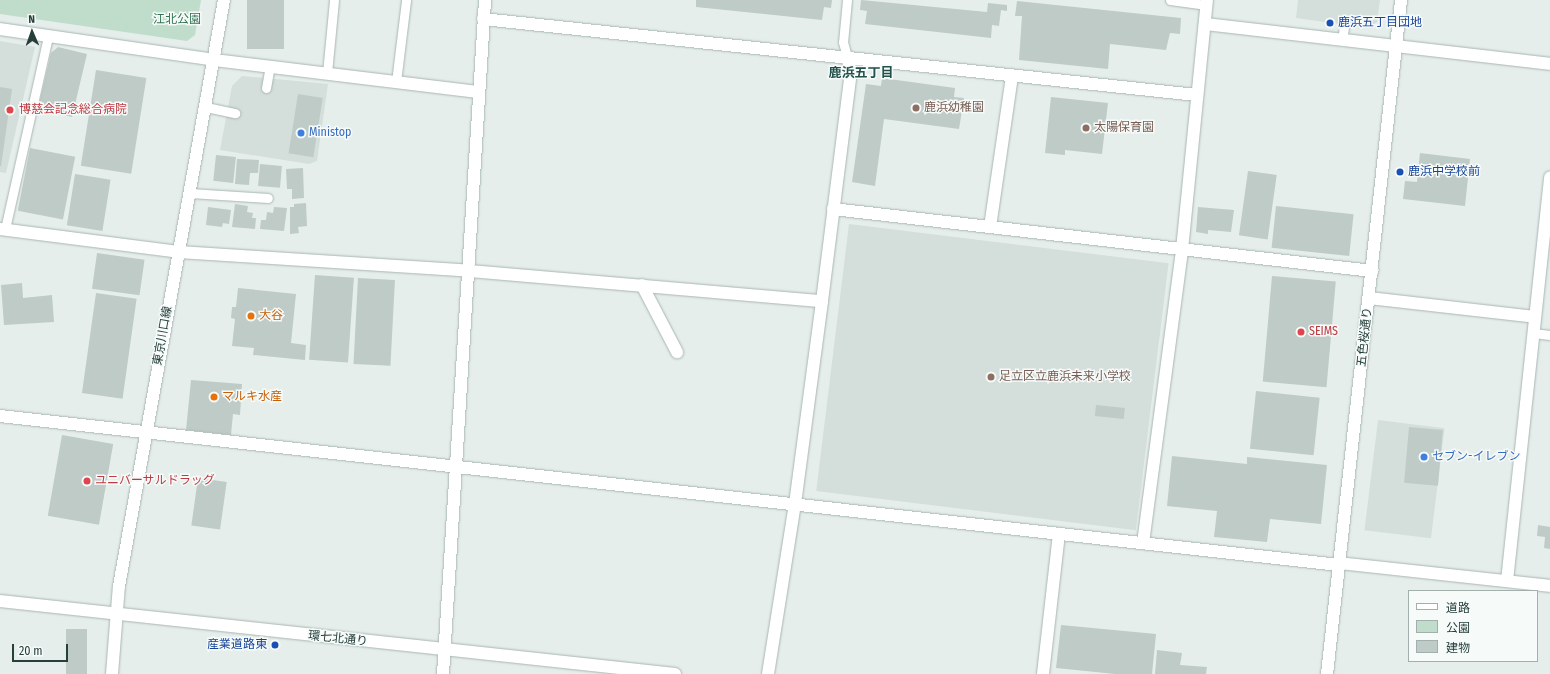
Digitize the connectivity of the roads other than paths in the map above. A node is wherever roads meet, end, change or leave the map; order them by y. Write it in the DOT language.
graph roads {
  1 [pos="224,0"];
  2 [pos="334,0"];
  3 [pos="406,0"];
  4 [pos="485,0"];
  5 [pos="847,0"];
  6 [pos="1170,0"];
  7 [pos="1401,0"];
  8 [pos="1207,2"];
  9 [pos="483,19"];
  10 [pos="1345,21"];
  11 [pos="1204,24"];
  12 [pos="0,29"];
  13 [pos="48,37"];
  14 [pos="1342,40"];
  15 [pos="1396,47"];
  16 [pos="847,57"];
  17 [pos="214,60"];
  18 [pos="1550,64"];
  19 [pos="270,66"];
  20 [pos="327,73"];
  21 [pos="1012,77"];
  22 [pos="396,82"];
  23 [pos="266,88"];
  24 [pos="478,92"];
  25 [pos="1197,95"];
  26 [pos="206,107"];
  27 [pos="235,113"];
  28 [pos="1550,177"];
  29 [pos="190,193"];
  30 [pos="268,198"];
  31 [pos="833,210"];
  32 [pos="990,227"];
  33 [pos="3,229"];
  34 [pos="1546,249"];
  35 [pos="1182,250"];
  36 [pos="179,252"];
  37 [pos="470,271"];
  38 [pos="1372,271"];
  39 [pos="642,285"];
  40 [pos="1369,298"];
  41 [pos="822,301"];
  42 [pos="1534,317"];
  43 [pos="1533,333"];
  44 [pos="1550,334"];
  45 [pos="677,352"];
  46 [pos="0,416"];
  47 [pos="145,433"];
  48 [pos="454,468"];
  49 [pos="795,504"];
  50 [pos="1059,534"];
  51 [pos="1143,543"];
  52 [pos="1339,564"];
  53 [pos="1507,581"];
  54 [pos="1550,586"];
  55 [pos="0,601"];
  56 [pos="115,615"];
  57 [pos="444,650"];
  58 [pos="112,674"];
  59 [pos="443,674"];
  60 [pos="675,674"];
  61 [pos="768,674"];
  62 [pos="1043,674"];
  63 [pos="1327,674"];
  1 -- 17 [label="street, 東京川口線"];
  2 -- 20 [label="lane"];
  3 -- 22 [label="lane"];
  4 -- 9 [label="street"];
  5 -- 16 [label="lane"];
  6 -- 8 [label="lane"];
  7 -- 15 [label="street, 五色桜通り"];
  8 -- 11 [label="street"];
  9 -- 16 [label="street"];
  9 -- 24 [label="street"];
  10 -- 14 [label="lane"];
  11 -- 14 [label="street"];
  11 -- 25 [label="street"];
  12 -- 13 [label="street"];
  13 -- 17 [label="street"];
  13 -- 33 [label="lane"];
  14 -- 15 [label="street"];
  15 -- 18 [label="street"];
  15 -- 38 [label="street, 五色桜通り"];
  16 -- 21 [label="street"];
  16 -- 31 [label="street"];
  17 -- 19 [label="street"];
  17 -- 26 [label="street, 東京川口線"];
  19 -- 20 [label="street"];
  19 -- 23 [label="lane"];
  20 -- 22 [label="street"];
  21 -- 25 [label="street"];
  21 -- 32 [label="street"];
  22 -- 24 [label="street"];
  24 -- 37 [label="street"];
  25 -- 35 [label="street"];
  26 -- 27 [label="lane"];
  26 -- 29 [label="street, 東京川口線"];
  28 -- 34 [label="street"];
  29 -- 30 [label="lane"];
  29 -- 36 [label="street, 東京川口線"];
  31 -- 32 [label="street"];
  31 -- 41 [label="street"];
  32 -- 35 [label="street"];
  33 -- 36 [label="street"];
  34 -- 42 [label="street"];
  35 -- 38 [label="street"];
  35 -- 51 [label="street"];
  36 -- 37 [label="street"];
  36 -- 47 [label="street, 東京川口線"];
  37 -- 39 [label="street"];
  37 -- 48 [label="street"];
  38 -- 40 [label="street, 五色桜通り"];
  39 -- 41 [label="street"];
  39 -- 45 [label="street"];
  40 -- 42 [label="street"];
  40 -- 52 [label="street, 五色桜通り"];
  41 -- 49 [label="street"];
  42 -- 43 [label="street"];
  43 -- 44 [label="lane"];
  43 -- 53 [label="street"];
  46 -- 47 [label="street"];
  47 -- 48 [label="street"];
  47 -- 56 [label="street, 東京川口線"];
  48 -- 49 [label="street"];
  48 -- 57 [label="street"];
  49 -- 50 [label="street"];
  49 -- 61 [label="street"];
  50 -- 51 [label="street"];
  50 -- 62 [label="street"];
  51 -- 52 [label="street"];
  52 -- 53 [label="street"];
  52 -- 63 [label="street, 五色桜通り"];
  53 -- 54 [label="street"];
  55 -- 56 [label="street, 環七北通り"];
  56 -- 57 [label="street, 環七北通り"];
  56 -- 58 [label="street, 東京川口線"];
  57 -- 59 [label="street"];
  57 -- 60 [label="street, 環七北通り"];
}
